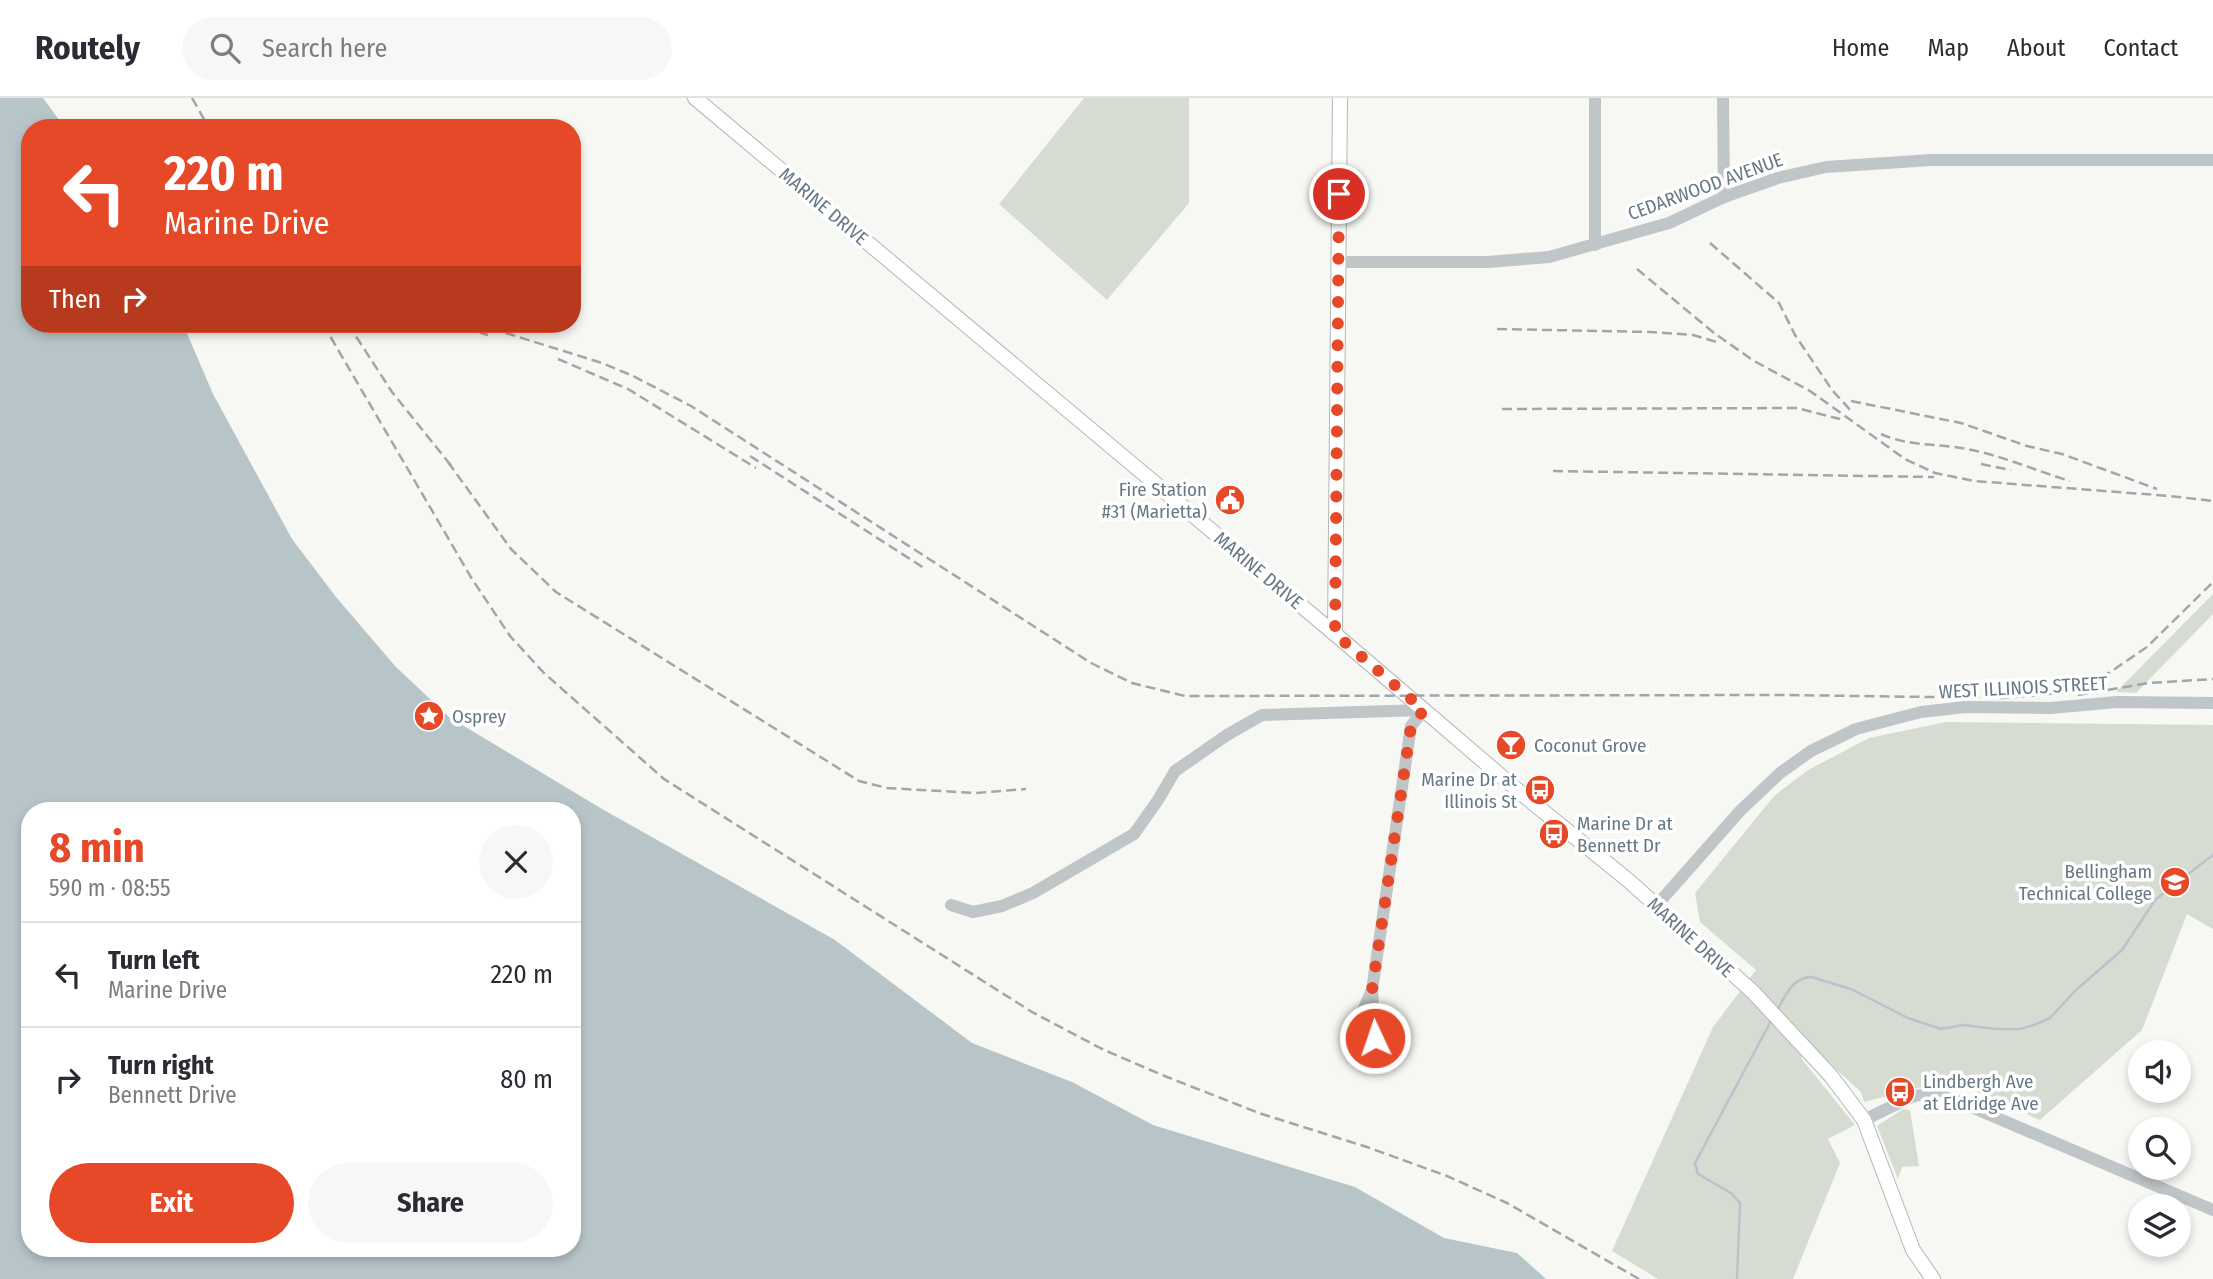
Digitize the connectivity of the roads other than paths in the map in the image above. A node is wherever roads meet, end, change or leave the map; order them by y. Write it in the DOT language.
graph roads {
  1 [pos="695,98"];
  2 [pos="1340,98"];
  3 [pos="1595,98"];
  4 [pos="1723,98"];
  5 [pos="2213,160"];
  6 [pos="1724,197"];
  7 [pos="1595,245"];
  8 [pos="1339,262"];
  9 [pos="1335,634"];
  10 [pos="2213,703"];
  11 [pos="1424,710"];
  12 [pos="951,905"];
  13 [pos="1656,905"];
  14 [pos="1372,990"];
  15 [pos="1864,1120"];
  16 [pos="2213,1210"];
  17 [pos="1933,1279"];
  1 -- 9 [label="main road, MARINE DRIVE"];
  2 -- 8 [label="main road"];
  3 -- 7 [label="street"];
  4 -- 6 [label="street"];
  5 -- 6 [label="street, CEDARWOOD AVENUE"];
  6 -- 7 [label="street, CEDARWOOD AVENUE"];
  7 -- 8 [label="street, CEDARWOOD AVENUE"];
  8 -- 9 [label="main road"];
  9 -- 11 [label="main road, MARINE DRIVE"];
  10 -- 13 [label="street, WEST ILLINOIS STREET"];
  11 -- 12 [label="street"];
  11 -- 13 [label="main road, MARINE DRIVE"];
  11 -- 14 [label="street"];
  13 -- 15 [label="main road, MARINE DRIVE"];
  15 -- 16 [label="street"];
  15 -- 17 [label="main road, MARINE DRIVE"];
}
